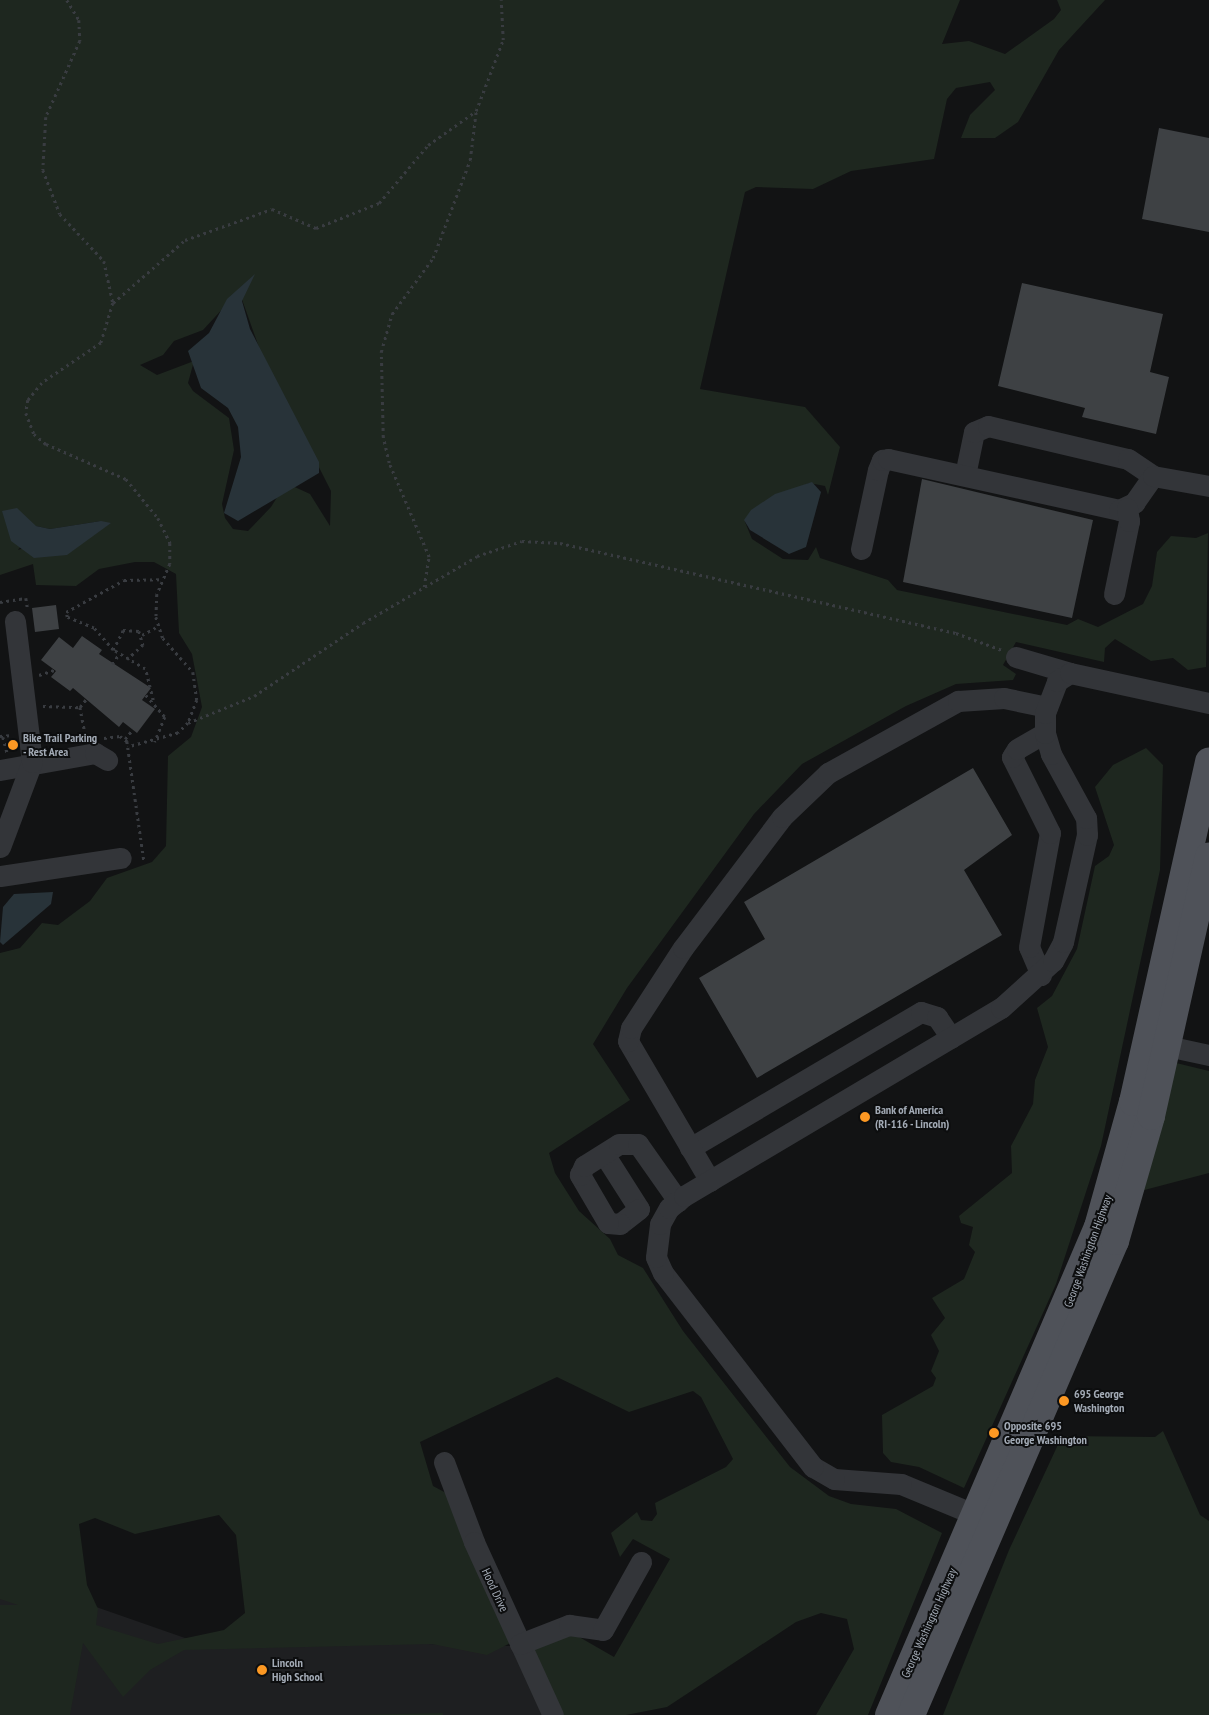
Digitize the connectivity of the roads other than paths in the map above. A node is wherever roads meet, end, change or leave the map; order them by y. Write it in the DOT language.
graph roads {
  1 [pos="965,475"];
  2 [pos="1154,476"];
  3 [pos="1209,486"];
  4 [pos="1127,508"];
  5 [pos="861,549"];
  6 [pos="1114,594"];
  7 [pos="22,619"];
  8 [pos="1016,657"];
  9 [pos="1070,673"];
  10 [pos="1209,703"];
  11 [pos="1047,707"];
  12 [pos="1045,733"];
  13 [pos="107,760"];
  14 [pos="1209,761"];
  15 [pos="32,762"];
  16 [pos="0,770"];
  17 [pos="0,847"];
  18 [pos="1209,856"];
  19 [pos="121,858"];
  20 [pos="0,876"];
  21 [pos="1041,975"];
  22 [pos="951,1038"];
  23 [pos="1167,1046"];
  24 [pos="1209,1055"];
  25 [pos="690,1148"];
  26 [pos="604,1154"];
  27 [pos="710,1181"];
  28 [pos="678,1201"];
  29 [pos="444,1462"];
  30 [pos="986,1519"];
  31 [pos="641,1562"];
  32 [pos="520,1644"];
  33 [pos="553,1715"];
  34 [pos="889,1715"];
  35 [pos="911,1715"];
  1 -- 2 [label="street"];
  1 -- 4 [label="street"];
  1 -- 5 [label="street"];
  2 -- 3 [label="street"];
  2 -- 4 [label="street"];
  4 -- 6 [label="street"];
  7 -- 15 [label="street"];
  8 -- 9 [label="street"];
  9 -- 10 [label="street"];
  9 -- 11 [label="street"];
  11 -- 12 [label="street"];
  11 -- 25 [label="street"];
  12 -- 21 [label="street"];
  12 -- 21 [label="street"];
  13 -- 15 [label="street"];
  14 -- 30 [label="main road, George Washington Highway"];
  15 -- 16 [label="street"];
  15 -- 17 [label="street"];
  18 -- 23 [label="main road, George Washington Highway"];
  19 -- 20 [label="street"];
  21 -- 22 [label="street"];
  22 -- 25 [label="street"];
  22 -- 27 [label="street"];
  23 -- 24 [label="street"];
  23 -- 30 [label="main road, George Washington Highway"];
  25 -- 27 [label="street"];
  26 -- 26 [label="street"];
  26 -- 28 [label="street"];
  27 -- 28 [label="street"];
  28 -- 30 [label="street"];
  29 -- 32 [label="street, Hood Drive"];
  30 -- 34 [label="main road, George Washington Highway"];
  30 -- 35 [label="main road, George Washington Highway"];
  31 -- 32 [label="street"];
  32 -- 33 [label="street, Hood Drive"];
}
